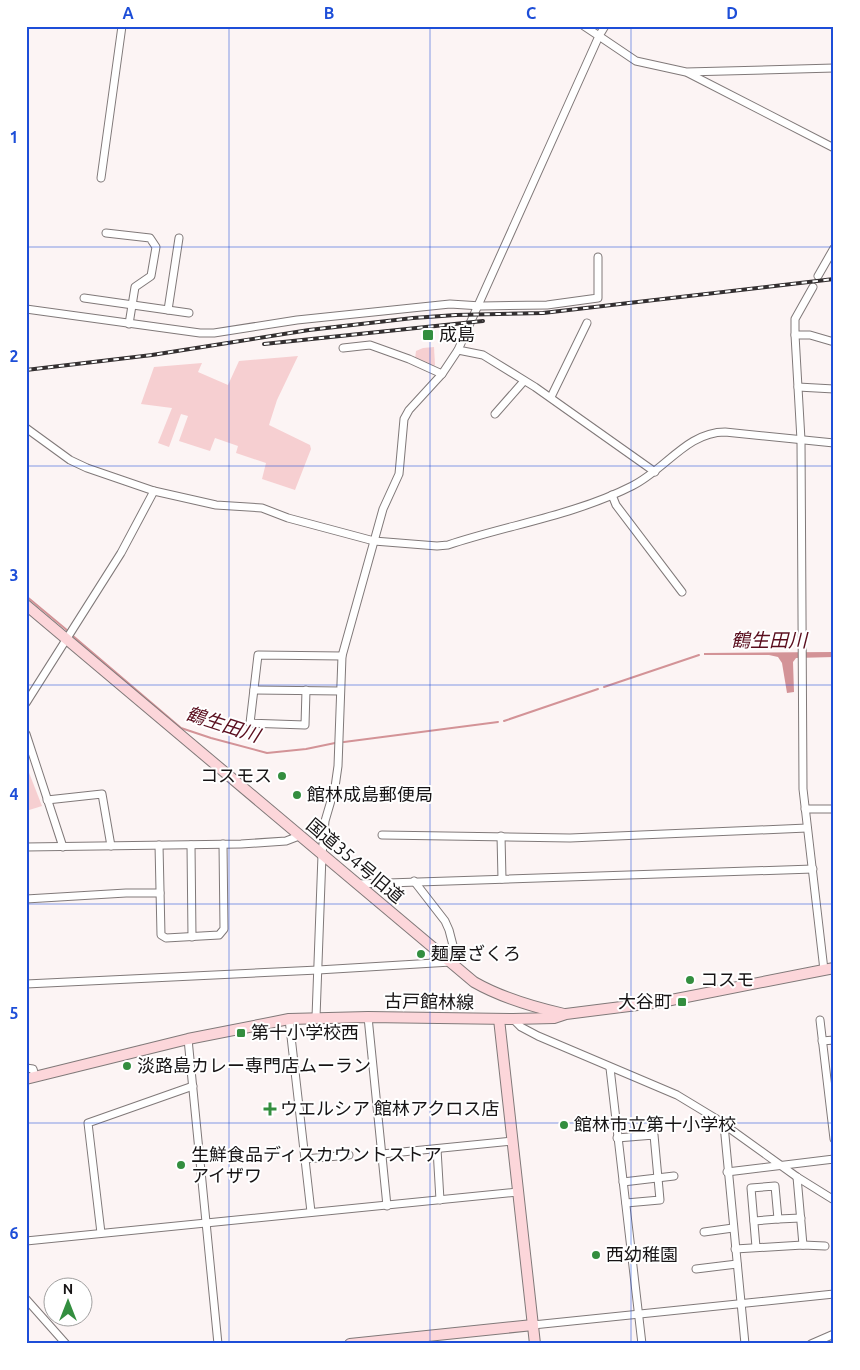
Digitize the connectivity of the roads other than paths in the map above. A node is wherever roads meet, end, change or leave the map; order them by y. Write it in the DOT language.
graph roads {
  1 [pos="122,26"];
  2 [pos="584,26"];
  3 [pos="605,26"];
  4 [pos="599,36"];
  5 [pos="834,68"];
  6 [pos="686,72"];
  7 [pos="834,148"];
  8 [pos="101,178"];
  9 [pos="106,233"];
  10 [pos="180,238"];
  11 [pos="834,248"];
  12 [pos="598,257"];
  13 [pos="818,276"];
  14 [pos="813,287"];
  15 [pos="84,298"];
  16 [pos="132,305"];
  17 [pos="478,305"];
  18 [pos="26,310"];
  19 [pos="168,310"];
  20 [pos="189,313"];
  21 [pos="587,322"];
  22 [pos="129,324"];
  23 [pos="795,335"];
  24 [pos="834,342"];
  25 [pos="343,348"];
  26 [pos="458,350"];
  27 [pos="442,374"];
  28 [pos="524,381"];
  29 [pos="798,387"];
  30 [pos="834,389"];
  31 [pos="551,398"];
  32 [pos="495,414"];
  33 [pos="26,428"];
  34 [pos="801,440"];
  35 [pos="834,443"];
  36 [pos="655,472"];
  37 [pos="154,491"];
  38 [pos="612,496"];
  39 [pos="374,541"];
  40 [pos="682,592"];
  41 [pos="26,605"];
  42 [pos="66,639"];
  43 [pos="342,656"];
  44 [pos="254,690"];
  45 [pos="306,690"];
  46 [pos="340,691"];
  47 [pos="26,703"];
  48 [pos="26,734"];
  49 [pos="47,800"];
  50 [pos="834,808"];
  51 [pos="805,809"];
  52 [pos="808,828"];
  53 [pos="382,835"];
  54 [pos="299,836"];
  55 [pos="501,836"];
  56 [pos="223,844"];
  57 [pos="191,845"];
  58 [pos="111,846"];
  59 [pos="159,846"];
  60 [pos="26,847"];
  61 [pos="63,847"];
  62 [pos="322,855"];
  63 [pos="813,869"];
  64 [pos="502,879"];
  65 [pos="414,881"];
  66 [pos="356,884"];
  67 [pos="160,893"];
  68 [pos="26,899"];
  69 [pos="192,936"];
  70 [pos="451,962"];
  71 [pos="829,969"];
  72 [pos="318,970"];
  73 [pos="26,984"];
  74 [pos="566,1014"];
  75 [pos="368,1016"];
  76 [pos="316,1018"];
  77 [pos="289,1019"];
  78 [pos="499,1019"];
  79 [pos="513,1019"];
  80 [pos="820,1020"];
  81 [pos="188,1039"];
  82 [pos="834,1040"];
  83 [pos="822,1041"];
  84 [pos="26,1068"];
  85 [pos="610,1068"];
  86 [pos="30,1078"];
  87 [pos="193,1086"];
  88 [pos="724,1124"];
  89 [pos="617,1138"];
  90 [pos="834,1140"];
  91 [pos="512,1141"];
  92 [pos="437,1149"];
  93 [pos="382,1154"];
  94 [pos="349,1155"];
  95 [pos="834,1159"];
  96 [pos="305,1160"];
  97 [pos="782,1166"];
  98 [pos="727,1172"];
  99 [pos="674,1176"];
  100 [pos="797,1177"];
  101 [pos="658,1178"];
  102 [pos="623,1182"];
  103 [pos="518,1192"];
  104 [pos="440,1200"];
  105 [pos="834,1200"];
  106 [pos="626,1203"];
  107 [pos="387,1206"];
  108 [pos="311,1212"];
  109 [pos="801,1218"];
  110 [pos="778,1219"];
  111 [pos="754,1221"];
  112 [pos="206,1222"];
  113 [pos="733,1228"];
  114 [pos="704,1232"];
  115 [pos="101,1234"];
  116 [pos="26,1241"];
  117 [pos="803,1245"];
  118 [pos="825,1246"];
  119 [pos="756,1247"];
  120 [pos="735,1249"];
  121 [pos="737,1264"];
  122 [pos="696,1269"];
  123 [pos="834,1294"];
  124 [pos="26,1299"];
  125 [pos="741,1304"];
  126 [pos="639,1315"];
  127 [pos="533,1326"];
  128 [pos="834,1334"];
  129 [pos="66,1344"];
  130 [pos="218,1344"];
  131 [pos="350,1344"];
  132 [pos="535,1344"];
  133 [pos="642,1344"];
  134 [pos="745,1344"];
  135 [pos="811,1344"];
  1 -- 8 [label="street"];
  2 -- 4 [label="street"];
  3 -- 4 [label="street"];
  4 -- 6 [label="street"];
  4 -- 17 [label="street"];
  5 -- 6 [label="street"];
  6 -- 7 [label="street"];
  9 -- 16 [label="street"];
  10 -- 19 [label="street"];
  11 -- 13 [label="street"];
  12 -- 17 [label="street"];
  14 -- 23 [label="street"];
  15 -- 16 [label="street"];
  16 -- 19 [label="street"];
  16 -- 22 [label="street"];
  17 -- 22 [label="street"];
  17 -- 26 [label="street"];
  18 -- 22 [label="street"];
  19 -- 20 [label="street"];
  21 -- 31 [label="street"];
  23 -- 24 [label="street"];
  23 -- 29 [label="street"];
  25 -- 27 [label="street"];
  26 -- 27 [label="street"];
  26 -- 28 [label="street"];
  27 -- 39 [label="street"];
  28 -- 31 [label="street"];
  28 -- 32 [label="street"];
  29 -- 30 [label="street"];
  29 -- 34 [label="street"];
  31 -- 36 [label="street"];
  33 -- 37 [label="street"];
  34 -- 35 [label="street"];
  34 -- 36 [label="street"];
  34 -- 51 [label="street"];
  36 -- 38 [label="street"];
  37 -- 39 [label="street"];
  37 -- 42 [label="street"];
  38 -- 39 [label="street"];
  38 -- 40 [label="street"];
  39 -- 43 [label="street"];
  41 -- 42 [label="street, 国道354号旧道"];
  42 -- 47 [label="street"];
  42 -- 54 [label="street, 国道354号旧道"];
  43 -- 44 [label="street"];
  43 -- 46 [label="street"];
  44 -- 45 [label="street"];
  44 -- 45 [label="street"];
  45 -- 46 [label="street"];
  46 -- 62 [label="street"];
  48 -- 49 [label="street"];
  49 -- 58 [label="street"];
  49 -- 61 [label="street"];
  50 -- 51 [label="street"];
  51 -- 52 [label="street"];
  52 -- 55 [label="street"];
  52 -- 63 [label="street"];
  53 -- 55 [label="street"];
  54 -- 56 [label="street"];
  54 -- 62 [label="street, 国道354号旧道"];
  55 -- 64 [label="street"];
  56 -- 57 [label="street"];
  56 -- 69 [label="street"];
  57 -- 59 [label="street"];
  57 -- 69 [label="street"];
  58 -- 59 [label="street"];
  58 -- 61 [label="street"];
  59 -- 67 [label="street"];
  60 -- 61 [label="street"];
  62 -- 66 [label="street, 国道354号旧道"];
  62 -- 72 [label="street"];
  63 -- 64 [label="street"];
  63 -- 71 [label="street"];
  64 -- 65 [label="street"];
  65 -- 66 [label="street"];
  65 -- 70 [label="street"];
  66 -- 70 [label="street, 国道354号旧道"];
  67 -- 68 [label="street"];
  67 -- 69 [label="street"];
  70 -- 72 [label="street"];
  70 -- 74 [label="street, 国道354号旧道"];
  71 -- 74 [label="street, 古戸館林線"];
  72 -- 73 [label="street"];
  72 -- 76 [label="street"];
  74 -- 79 [label="street, 古戸館林線"];
  75 -- 76 [label="street, 古戸館林線"];
  75 -- 78 [label="street, 古戸館林線"];
  75 -- 93 [label="street"];
  76 -- 77 [label="street, 古戸館林線"];
  77 -- 81 [label="street, 古戸館林線"];
  77 -- 96 [label="street"];
  78 -- 79 [label="street, 古戸館林線"];
  78 -- 91 [label="street"];
  79 -- 85 [label="street"];
  80 -- 83 [label="street"];
  81 -- 86 [label="street, 古戸館林線"];
  81 -- 87 [label="street"];
  82 -- 83 [label="street"];
  83 -- 90 [label="street"];
  84 -- 86 [label="street"];
  85 -- 88 [label="street"];
  85 -- 89 [label="street"];
  87 -- 112 [label="street"];
  87 -- 115 [label="street"];
  88 -- 97 [label="street"];
  88 -- 98 [label="street"];
  89 -- 101 [label="street"];
  89 -- 102 [label="street"];
  91 -- 92 [label="street"];
  91 -- 103 [label="street"];
  92 -- 93 [label="street"];
  92 -- 104 [label="street"];
  93 -- 107 [label="street"];
  94 -- 96 [label="street"];
  95 -- 97 [label="street"];
  96 -- 108 [label="street"];
  97 -- 98 [label="street"];
  97 -- 100 [label="street"];
  98 -- 113 [label="street"];
  99 -- 101 [label="street"];
  100 -- 105 [label="street"];
  100 -- 109 [label="street"];
  101 -- 102 [label="street"];
  101 -- 106 [label="street"];
  102 -- 106 [label="street"];
  103 -- 104 [label="street"];
  103 -- 127 [label="street"];
  104 -- 107 [label="street"];
  106 -- 126 [label="street"];
  107 -- 108 [label="street"];
  108 -- 112 [label="street"];
  109 -- 110 [label="street"];
  109 -- 117 [label="street"];
  110 -- 111 [label="street"];
  110 -- 111 [label="street"];
  111 -- 119 [label="street"];
  112 -- 115 [label="street"];
  112 -- 130 [label="street"];
  113 -- 114 [label="street"];
  113 -- 120 [label="street"];
  115 -- 116 [label="street"];
  117 -- 118 [label="street"];
  117 -- 119 [label="street"];
  119 -- 120 [label="street"];
  120 -- 121 [label="street"];
  121 -- 122 [label="street"];
  121 -- 125 [label="street"];
  123 -- 125 [label="street"];
  124 -- 129 [label="street"];
  125 -- 126 [label="street"];
  125 -- 134 [label="street"];
  126 -- 127 [label="street"];
  126 -- 133 [label="street"];
  127 -- 131 [label="street"];
  127 -- 132 [label="street"];
  128 -- 135 [label="street"];
}
